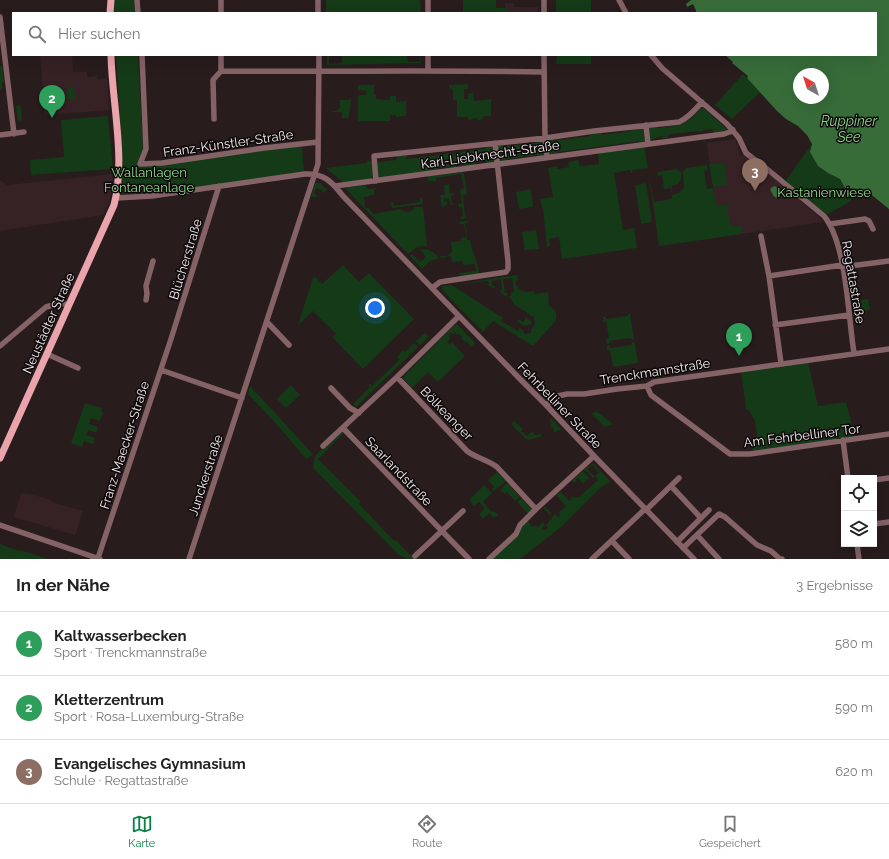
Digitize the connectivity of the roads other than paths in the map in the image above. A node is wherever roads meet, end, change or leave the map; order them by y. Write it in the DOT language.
graph roads {
  1 [pos="111,0"];
  2 [pos="137,0"];
  3 [pos="221,0"];
  4 [pos="318,0"];
  5 [pos="428,0"];
  6 [pos="544,0"];
  7 [pos="619,0"];
  8 [pos="110,12"];
  9 [pos="138,12"];
  10 [pos="221,12"];
  11 [pos="318,12"];
  12 [pos="428,12"];
  13 [pos="544,12"];
  14 [pos="625,12"];
  15 [pos="0,17"];
  16 [pos="111,56"];
  17 [pos="142,56"];
  18 [pos="221,56"];
  19 [pos="319,56"];
  20 [pos="428,56"];
  21 [pos="544,56"];
  22 [pos="652,56"];
  23 [pos="428,70"];
  24 [pos="221,72"];
  25 [pos="319,72"];
  26 [pos="544,72"];
  27 [pos="702,102"];
  28 [pos="214,119"];
  29 [pos="13,123"];
  30 [pos="646,125"];
  31 [pos="733,130"];
  32 [pos="14,134"];
  33 [pos="0,136"];
  34 [pos="545,138"];
  35 [pos="318,142"];
  36 [pos="495,143"];
  37 [pos="648,144"];
  38 [pos="547,158"];
  39 [pos="498,164"];
  40 [pos="315,174"];
  41 [pos="376,181"];
  42 [pos="219,186"];
  43 [pos="336,186"];
  44 [pos="116,198"];
  45 [pos="830,224"];
  46 [pos="873,229"];
  47 [pos="761,236"];
  48 [pos="153,261"];
  49 [pos="889,261"];
  50 [pos="842,266"];
  51 [pos="769,276"];
  52 [pos="432,288"];
  53 [pos="146,300"];
  54 [pos="69,305"];
  55 [pos="849,315"];
  56 [pos="459,316"];
  57 [pos="267,322"];
  58 [pos="775,325"];
  59 [pos="172,339"];
  60 [pos="288,345"];
  61 [pos="0,346"];
  62 [pos="889,349"];
  63 [pos="854,353"];
  64 [pos="47,354"];
  65 [pos="781,363"];
  66 [pos="78,368"];
  67 [pos="161,370"];
  68 [pos="397,377"];
  69 [pos="647,386"];
  70 [pos="330,388"];
  71 [pos="242,398"];
  72 [pos="546,405"];
  73 [pos="359,413"];
  74 [pos="343,428"];
  75 [pos="889,434"];
  76 [pos="843,440"];
  77 [pos="323,446"];
  78 [pos="594,456"];
  79 [pos="0,458"];
  80 [pos="848,475"];
  81 [pos="679,478"];
  82 [pos="889,478"];
  83 [pos="877,480"];
  84 [pos="671,486"];
  85 [pos="536,509"];
  86 [pos="645,509"];
  87 [pos="709,510"];
  88 [pos="463,511"];
  89 [pos="701,518"];
  90 [pos="889,522"];
  91 [pos="877,524"];
  92 [pos="0,525"];
  93 [pos="441,531"];
  94 [pos="697,535"];
  95 [pos="612,541"];
  96 [pos="677,542"];
  97 [pos="857,547"];
  98 [pos="683,548"];
  99 [pos="415,556"];
  100 [pos="99,559"];
  101 [pos="189,559"];
  102 [pos="469,559"];
  103 [pos="489,559"];
  104 [pos="592,559"];
  105 [pos="629,559"];
  106 [pos="694,559"];
  107 [pos="719,559"];
  108 [pos="781,559"];
  109 [pos="858,559"];
  1 -- 8 [label="main road"];
  2 -- 9 [label="street"];
  3 -- 10 [label="street"];
  4 -- 11 [label="street"];
  5 -- 12 [label="street"];
  6 -- 13 [label="street"];
  7 -- 14 [label="street"];
  15 -- 29 [label="street"];
  16 -- 44 [label="main road, Neustädter Straße"];
  17 -- 35 [label="street, Franz-Künstler-Straße"];
  18 -- 24 [label="street"];
  19 -- 25 [label="street, Junckerstraße"];
  20 -- 23 [label="street"];
  21 -- 26 [label="street"];
  22 -- 27 [label="street, Regattastraße"];
  23 -- 25 [label="street"];
  23 -- 26 [label="street"];
  24 -- 25 [label="street"];
  24 -- 28 [label="street"];
  25 -- 35 [label="street, Junckerstraße"];
  26 -- 34 [label="street"];
  27 -- 30 [label="street, Karl-Liebknecht-Straße"];
  27 -- 31 [label="street, Regattastraße"];
  29 -- 32 [label="street"];
  29 -- 32 [label="street"];
  30 -- 34 [label="street, Karl-Liebknecht-Straße"];
  30 -- 37 [label="street"];
  31 -- 37 [label="street, Karl-Liebknecht-Straße"];
  31 -- 45 [label="street, Regattastraße"];
  32 -- 33 [label="street"];
  34 -- 36 [label="street, Karl-Liebknecht-Straße"];
  34 -- 38 [label="street"];
  35 -- 40 [label="street, Junckerstraße"];
  36 -- 39 [label="street"];
  36 -- 41 [label="street, Karl-Liebknecht-Straße"];
  37 -- 38 [label="street, Karl-Liebknecht-Straße"];
  38 -- 39 [label="street, Karl-Liebknecht-Straße"];
  39 -- 41 [label="street, Karl-Liebknecht-Straße"];
  39 -- 52 [label="street"];
  40 -- 42 [label="street"];
  40 -- 43 [label="street, Fehrbelliner Straße"];
  40 -- 57 [label="street, Junckerstraße"];
  41 -- 43 [label="street, Karl-Liebknecht-Straße"];
  42 -- 44 [label="street"];
  42 -- 59 [label="street, Blücherstraße"];
  43 -- 52 [label="street, Fehrbelliner Straße"];
  44 -- 54 [label="main road, Neustädter Straße"];
  45 -- 46 [label="street"];
  45 -- 50 [label="street, Regattastraße"];
  47 -- 51 [label="street"];
  48 -- 53 [label="street"];
  49 -- 50 [label="street"];
  50 -- 51 [label="street"];
  50 -- 55 [label="street, Regattastraße"];
  51 -- 58 [label="street"];
  52 -- 56 [label="street, Fehrbelliner Straße"];
  54 -- 61 [label="street"];
  54 -- 64 [label="main road, Neustädter Straße"];
  55 -- 58 [label="street"];
  55 -- 63 [label="street, Regattastraße"];
  56 -- 68 [label="street"];
  56 -- 72 [label="street, Fehrbelliner Straße"];
  57 -- 60 [label="street"];
  57 -- 71 [label="street, Junckerstraße"];
  58 -- 65 [label="street"];
  59 -- 67 [label="street, Franz-Maecker-Straße"];
  62 -- 63 [label="street, Trenckmannstraße"];
  63 -- 65 [label="street, Trenckmannstraße"];
  64 -- 66 [label="street"];
  64 -- 79 [label="main road, Neustädter Straße"];
  65 -- 69 [label="street, Trenckmannstraße"];
  67 -- 71 [label="street"];
  67 -- 100 [label="street, Franz-Maecker-Straße"];
  68 -- 73 [label="street"];
  68 -- 85 [label="street, Bölkeanger"];
  69 -- 72 [label="street, Trenckmannstraße"];
  69 -- 76 [label="street, Am Fehrbelliner Tor"];
  70 -- 73 [label="street"];
  71 -- 101 [label="street, Junckerstraße"];
  72 -- 78 [label="street, Fehrbelliner Straße"];
  73 -- 74 [label="street"];
  74 -- 77 [label="street"];
  74 -- 93 [label="street, Saarlandstraße"];
  75 -- 76 [label="street, Am Fehrbelliner Tor"];
  76 -- 80 [label="street"];
  78 -- 85 [label="street"];
  78 -- 86 [label="street, Fehrbelliner Straße"];
  81 -- 84 [label="street"];
  82 -- 83 [label="street"];
  84 -- 86 [label="street"];
  84 -- 89 [label="street"];
  85 -- 103 [label="street"];
  86 -- 95 [label="street"];
  86 -- 96 [label="street, Fehrbelliner Straße"];
  87 -- 89 [label="street"];
  88 -- 93 [label="street"];
  89 -- 96 [label="street"];
  90 -- 91 [label="street"];
  92 -- 100 [label="street"];
  93 -- 99 [label="street"];
  93 -- 102 [label="street, Saarlandstraße"];
  94 -- 98 [label="street"];
  94 -- 107 [label="street"];
  94 -- 108 [label="street"];
  95 -- 104 [label="street"];
  95 -- 105 [label="street"];
  96 -- 98 [label="street, Fehrbelliner Straße"];
  97 -- 109 [label="street"];
  98 -- 106 [label="street, Fehrbelliner Straße"];
}
